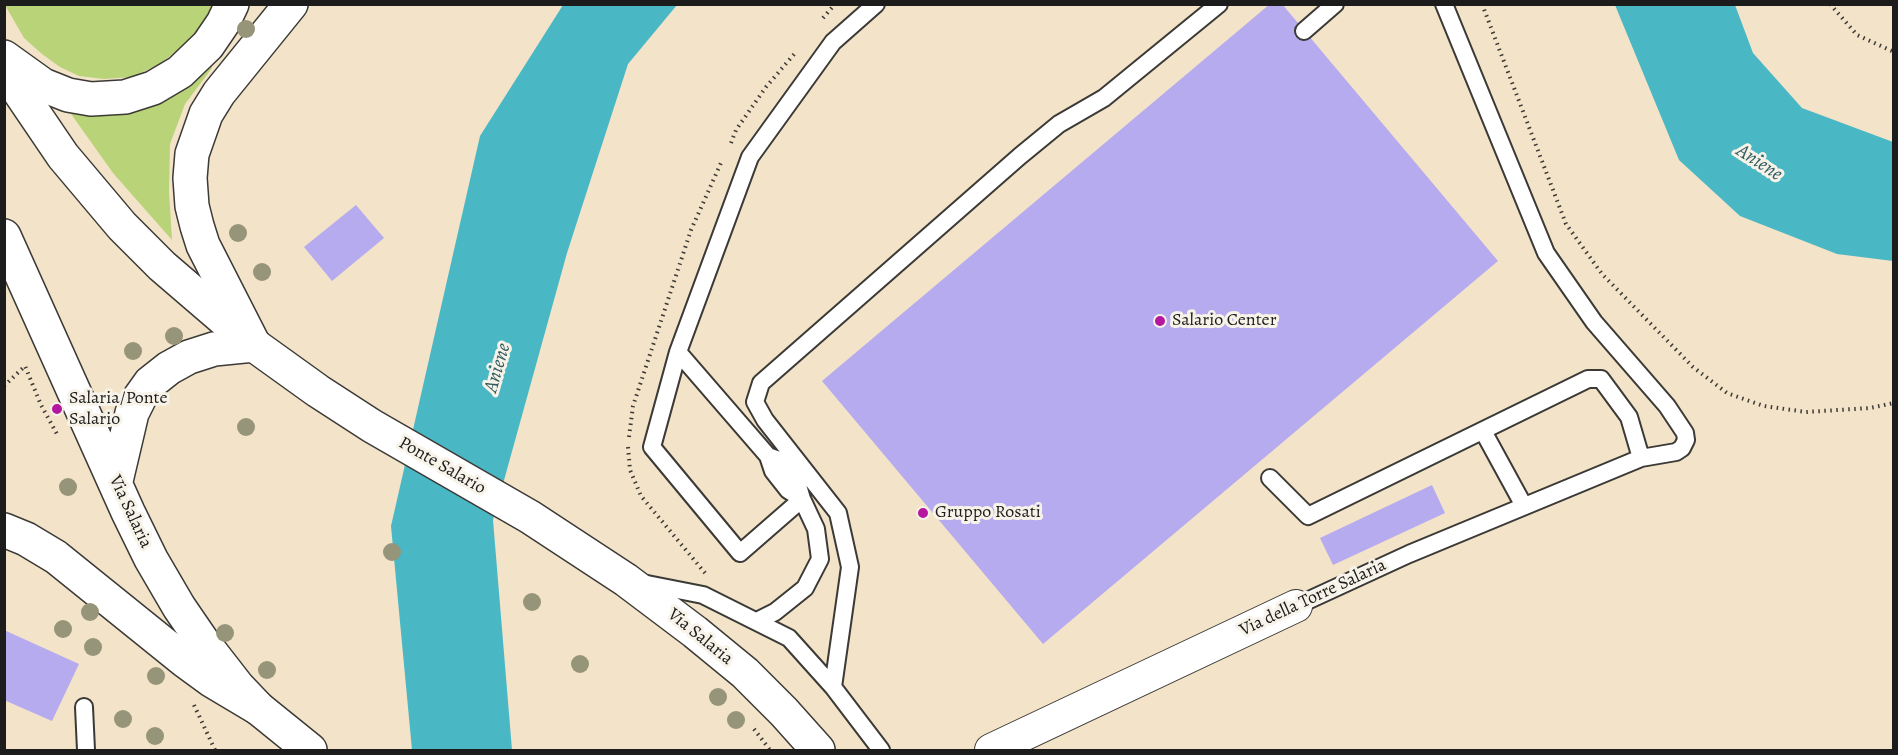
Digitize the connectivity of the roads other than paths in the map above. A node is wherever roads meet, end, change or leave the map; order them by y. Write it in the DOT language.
graph roads {
  1 [pos="232,4"];
  2 [pos="291,4"];
  3 [pos="876,4"];
  4 [pos="1219,4"];
  5 [pos="1335,4"];
  6 [pos="1444,4"];
  7 [pos="1304,31"];
  8 [pos="4,57"];
  9 [pos="4,69"];
  10 [pos="4,236"];
  11 [pos="254,345"];
  12 [pos="678,352"];
  13 [pos="1483,431"];
  14 [pos="1641,458"];
  15 [pos="1270,478"];
  16 [pos="116,481"];
  17 [pos="802,500"];
  18 [pos="1524,506"];
  19 [pos="4,530"];
  20 [pos="568,540"];
  21 [pos="626,580"];
  22 [pos="1296,606"];
  23 [pos="757,621"];
  24 [pos="833,687"];
  25 [pos="84,706"];
  26 [pos="258,708"];
  27 [pos="817,749"];
  28 [pos="86,750"];
  29 [pos="310,750"];
  30 [pos="881,750"];
  31 [pos="991,750"];
  1 -- 8 [label="main road"];
  2 -- 11 [label="main road"];
  3 -- 12 [label="lane"];
  4 -- 24 [label="lane"];
  5 -- 7 [label="lane"];
  6 -- 14 [label="lane, Via della Torre Salaria"];
  9 -- 11 [label="main road"];
  10 -- 16 [label="main road, Via Salaria"];
  11 -- 16 [label="main road"];
  11 -- 20 [label="main road, Ponte Salario"];
  12 -- 17 [label="lane"];
  12 -- 17 [label="lane"];
  13 -- 14 [label="lane"];
  13 -- 15 [label="lane"];
  13 -- 18 [label="lane"];
  14 -- 18 [label="lane, Via della Torre Salaria"];
  16 -- 26 [label="main road, Via Salaria"];
  17 -- 23 [label="lane"];
  18 -- 22 [label="lane, Via della Torre Salaria"];
  19 -- 26 [label="main road"];
  20 -- 21 [label="main road, Via Salaria"];
  21 -- 23 [label="lane"];
  21 -- 27 [label="main road, Via Salaria"];
  22 -- 31 [label="street, Via della Torre Salaria"];
  23 -- 24 [label="lane"];
  24 -- 30 [label="lane"];
  25 -- 28 [label="lane"];
  26 -- 29 [label="main road, Via Salaria"];
}
